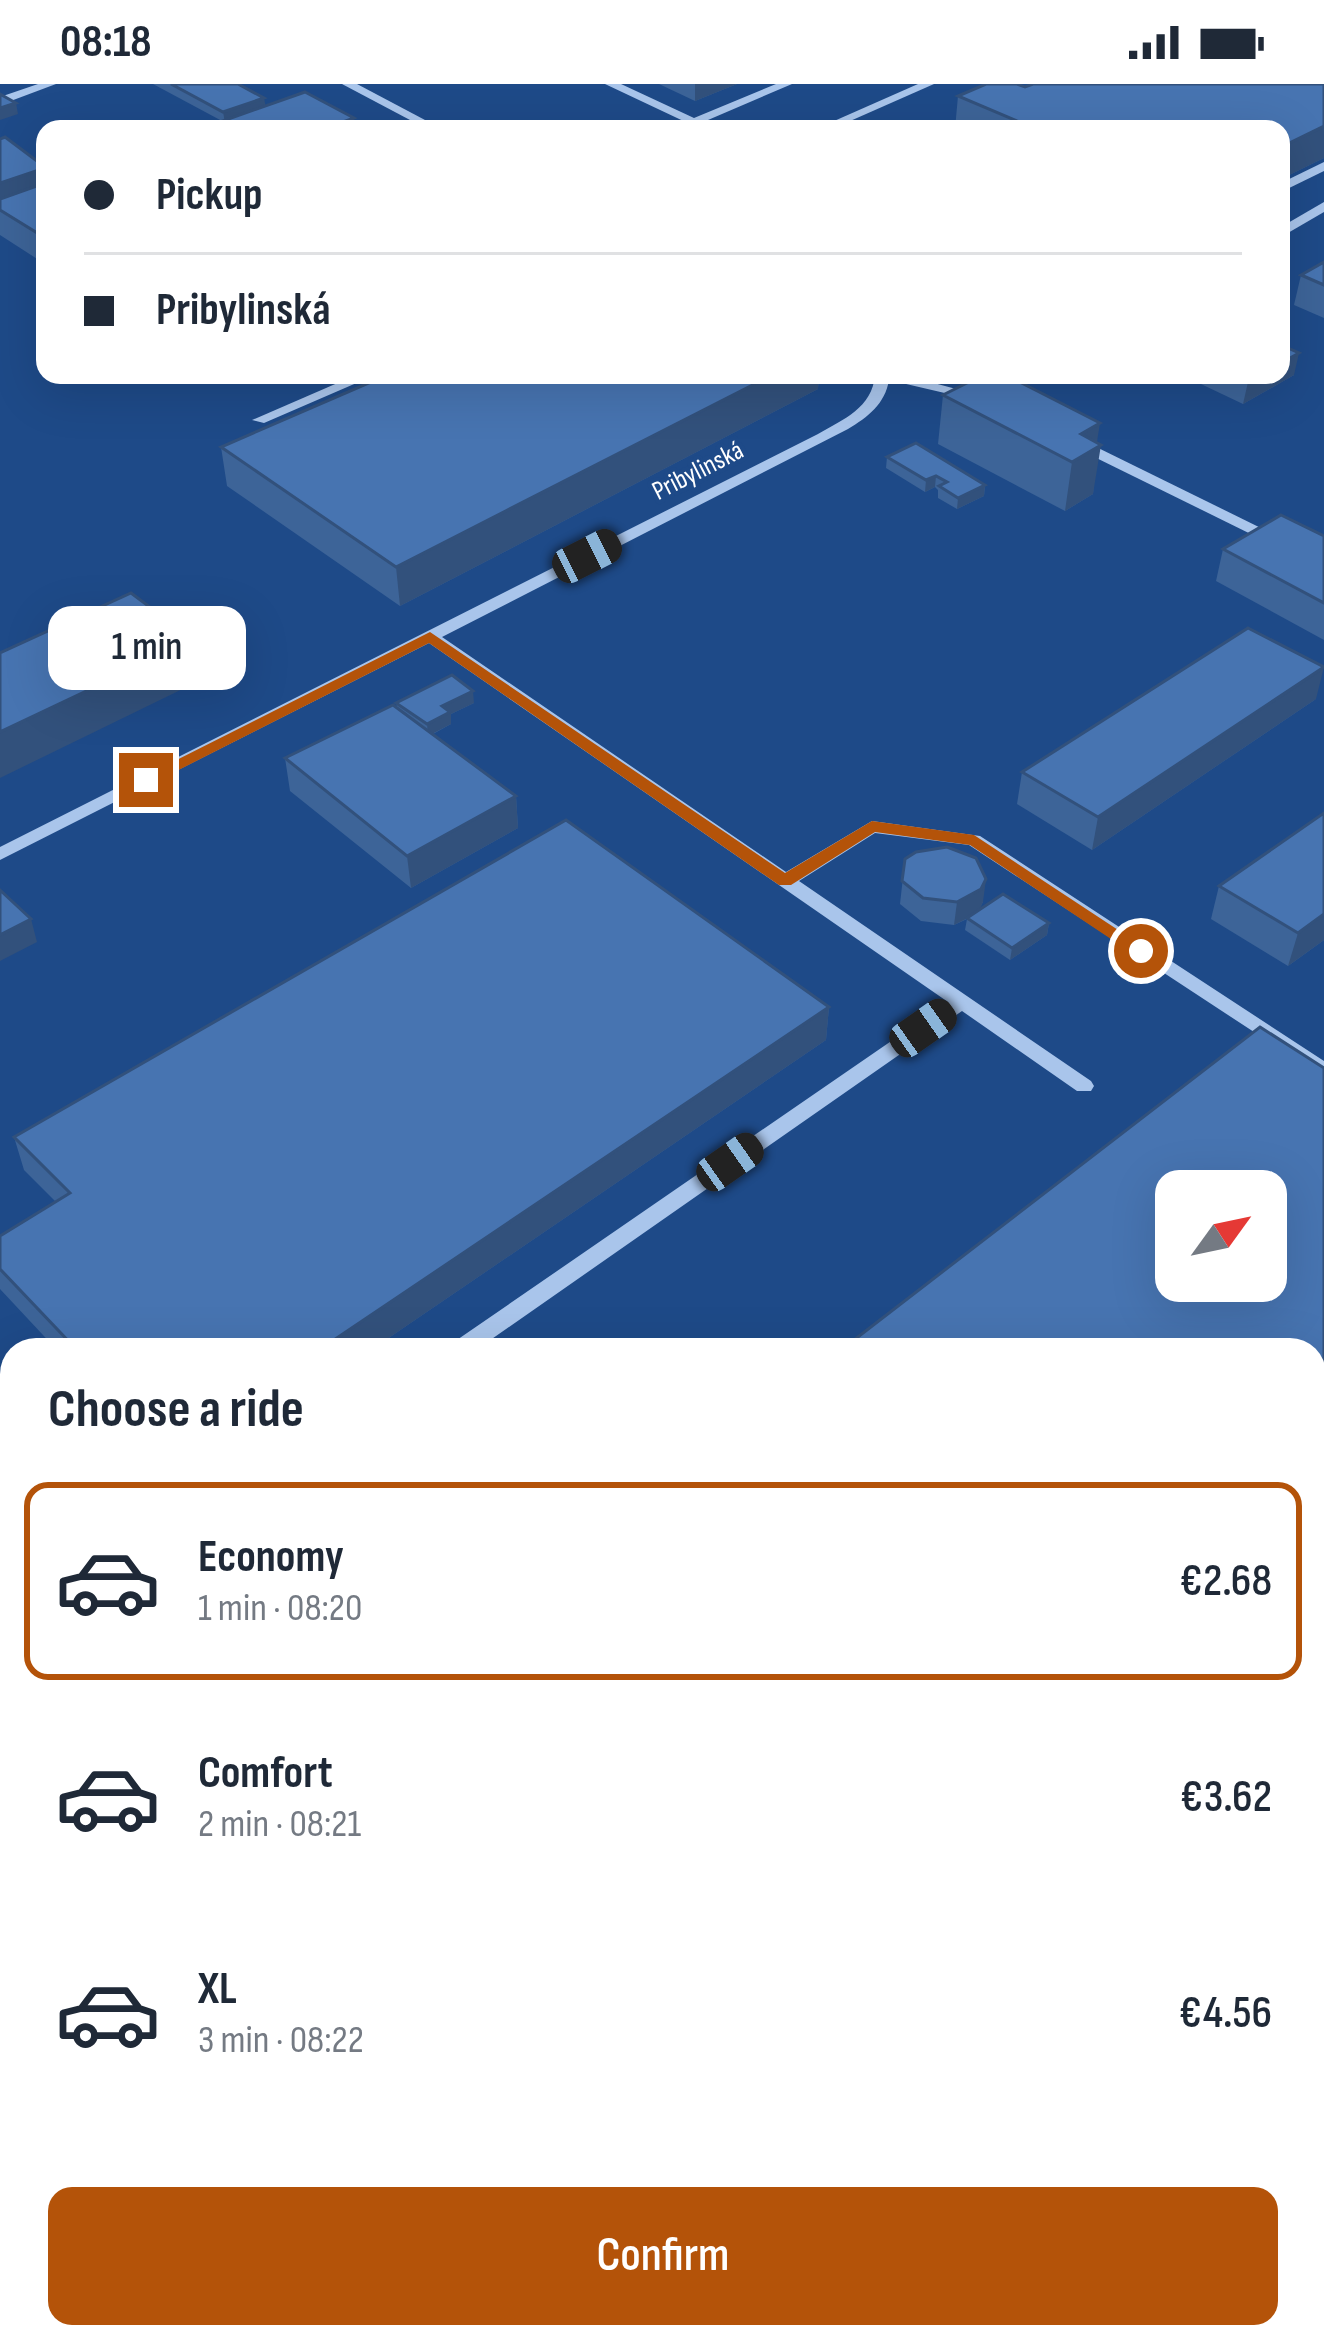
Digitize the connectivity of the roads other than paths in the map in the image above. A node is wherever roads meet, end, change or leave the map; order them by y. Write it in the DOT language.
graph roads {
  1 [pos="50,84"];
  2 [pos="348,84"];
  3 [pos="611,84"];
  4 [pos="928,84"];
  5 [pos="780,85"];
  6 [pos="0,101"];
  7 [pos="418,120"];
  8 [pos="690,120"];
  9 [pos="699,120"];
  10 [pos="843,120"];
  11 [pos="1324,166"];
  12 [pos="1290,183"];
  13 [pos="1324,206"];
  14 [pos="1290,227"];
  15 [pos="346,384"];
  16 [pos="882,384"];
  17 [pos="918,384"];
  18 [pos="1001,406"];
  19 [pos="259,420"];
  20 [pos="1052,431"];
  21 [pos="1324,566"];
  22 [pos="430,636"];
  23 [pos="0,854"];
  24 [pos="785,881"];
  25 [pos="962,1002"];
  26 [pos="1324,1072"];
  27 [pos="1084,1086"];
  28 [pos="476,1338"];
  1 -- 6 [label="street"];
  2 -- 7 [label="street"];
  3 -- 8 [label="street"];
  4 -- 10 [label="street"];
  5 -- 9 [label="street"];
  11 -- 12 [label="street"];
  13 -- 14 [label="street"];
  15 -- 19 [label="street"];
  16 -- 22 [label="street, Pribylinská"];
  17 -- 18 [label="street"];
  20 -- 21 [label="street"];
  22 -- 23 [label="street, Pribylinská"];
  22 -- 24 [label="street"];
  24 -- 25 [label="street"];
  24 -- 26 [label="street"];
  25 -- 27 [label="street"];
  25 -- 28 [label="street"];
}
